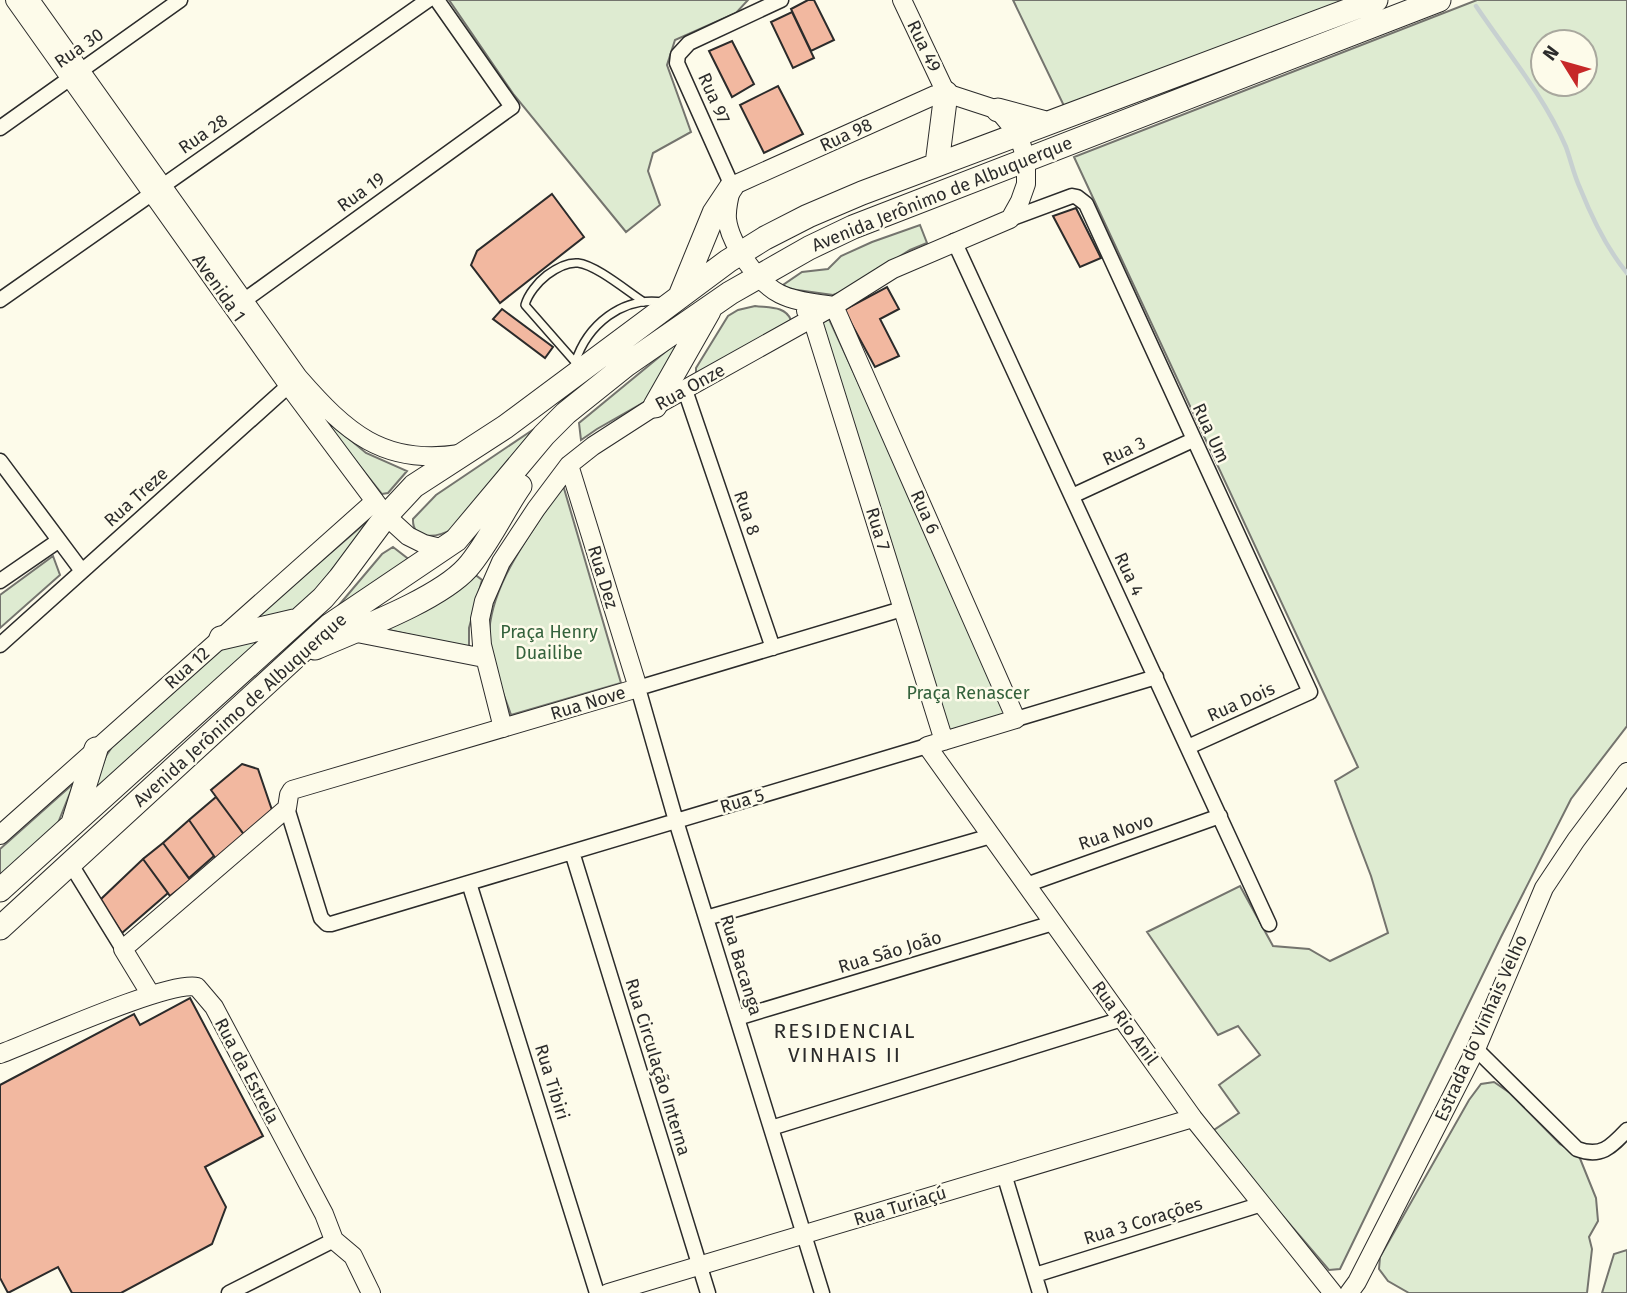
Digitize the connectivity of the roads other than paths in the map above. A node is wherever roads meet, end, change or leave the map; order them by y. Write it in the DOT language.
graph roads {
  1 [pos="15,0"];
  2 [pos="30,0"];
  3 [pos="180,0"];
  4 [pos="429,0"];
  5 [pos="438,0"];
  6 [pos="781,0"];
  7 [pos="902,0"];
  8 [pos="1376,0"];
  9 [pos="1438,0"];
  10 [pos="75,74"];
  11 [pos="946,93"];
  12 [pos="998,110"];
  13 [pos="1046,123"];
  14 [pos="0,128"];
  15 [pos="1018,134"];
  16 [pos="1026,159"];
  17 [pos="937,164"];
  18 [pos="732,186"];
  19 [pos="157,190"];
  20 [pos="1072,196"];
  21 [pos="1010,219"];
  22 [pos="954,241"];
  23 [pos="741,253"];
  24 [pos="757,276"];
  25 [pos="676,299"];
  26 [pos="0,300"];
  27 [pos="797,300"];
  28 [pos="643,302"];
  29 [pos="239,304"];
  30 [pos="712,306"];
  31 [pos="834,306"];
  32 [pos="812,318"];
  33 [pos="626,365"];
  34 [pos="574,369"];
  35 [pos="293,382"];
  36 [pos="685,390"];
  37 [pos="655,406"];
  38 [pos="1193,440"];
  39 [pos="467,453"];
  40 [pos="0,461"];
  41 [pos="569,465"];
  42 [pos="1072,496"];
  43 [pos="380,509"];
  44 [pos="58,541"];
  45 [pos="445,550"];
  46 [pos="82,571"];
  47 [pos="0,581"];
  48 [pos="902,609"];
  49 [pos="297,620"];
  50 [pos="352,632"];
  51 [pos="221,638"];
  52 [pos="0,645"];
  53 [pos="773,648"];
  54 [pos="293,658"];
  55 [pos="484,658"];
  56 [pos="1156,677"];
  57 [pos="638,688"];
  58 [pos="1310,692"];
  59 [pos="1016,719"];
  60 [pos="503,728"];
  61 [pos="935,743"];
  62 [pos="1188,747"];
  63 [pos="96,749"];
  64 [pos="1627,772"];
  65 [pos="287,808"];
  66 [pos="1220,816"];
  67 [pos="676,821"];
  68 [pos="72,824"];
  69 [pos="0,835"];
  70 [pos="991,836"];
  71 [pos="572,852"];
  72 [pos="70,863"];
  73 [pos="470,883"];
  74 [pos="1026,885"];
  75 [pos="0,890"];
  76 [pos="706,918"];
  77 [pos="1053,923"];
  78 [pos="1269,924"];
  79 [pos="0,928"];
  80 [pos="123,948"];
  81 [pos="151,995"];
  82 [pos="737,1018"];
  83 [pos="1122,1018"];
  84 [pos="1476,1049"];
  85 [pos="0,1054"];
  86 [pos="1193,1118"];
  87 [pos="771,1128"];
  88 [pos="1627,1130"];
  89 [pos="1004,1174"];
  90 [pos="1262,1204"];
  91 [pos="804,1234"];
  92 [pos="334,1240"];
  93 [pos="699,1266"];
  94 [pos="1035,1275"];
  95 [pos="229,1293"];
  96 [pos="371,1293"];
  97 [pos="597,1293"];
  98 [pos="608,1293"];
  99 [pos="708,1293"];
  100 [pos="822,1293"];
  101 [pos="1040,1293"];
  102 [pos="1333,1293"];
  103 [pos="1349,1293"];
  1 -- 10 [label="street, Avenida 1"];
  2 -- 10 [label="street, Avenida 1"];
  3 -- 10 [label="street, Rua 30"];
  4 -- 19 [label="street, Rua 28"];
  5 -- 29 [label="street, Rua 19"];
  6 -- 18 [label="street, Rua 97"];
  7 -- 11 [label="street, Rua 49"];
  8 -- 13 [label="main road, Avenida Jerônimo de Albuquerque"];
  9 -- 16 [label="main road, Avenida Jerônimo de Albuquerque"];
  10 -- 14 [label="street, Rua 30"];
  10 -- 19 [label="street, Avenida 1"];
  11 -- 12 [label="street"];
  11 -- 17 [label="main road"];
  11 -- 18 [label="street, Rua 98"];
  12 -- 13 [label="main road"];
  12 -- 15 [label="street"];
  13 -- 15 [label="main road, Avenida Jerônimo de Albuquerque"];
  15 -- 16 [label="street"];
  15 -- 17 [label="main road, Avenida Jerônimo de Albuquerque"];
  16 -- 21 [label="street"];
  16 -- 24 [label="main road, Avenida Jerônimo de Albuquerque"];
  17 -- 23 [label="main road, Avenida Jerônimo de Albuquerque"];
  18 -- 23 [label="street"];
  18 -- 25 [label="main road"];
  19 -- 26 [label="street, Rua 28"];
  19 -- 29 [label="street, Avenida 1"];
  20 -- 21 [label="street, Rua Onze"];
  20 -- 38 [label="street, Rua Um"];
  21 -- 22 [label="street, Rua Onze"];
  22 -- 31 [label="street, Rua Onze"];
  22 -- 42 [label="street, Rua 4"];
  23 -- 24 [label="street"];
  23 -- 25 [label="main road, Avenida Jerônimo de Albuquerque"];
  24 -- 27 [label="street"];
  24 -- 30 [label="main road, Avenida Jerônimo de Albuquerque"];
  25 -- 28 [label="lane"];
  25 -- 34 [label="main road, Avenida Jerônimo de Albuquerque"];
  27 -- 31 [label="street"];
  27 -- 32 [label="street"];
  28 -- 34 [label="lane"];
  28 -- 34 [label="lane"];
  29 -- 35 [label="street, Avenida 1"];
  30 -- 33 [label="main road, Avenida Jerônimo de Albuquerque"];
  30 -- 37 [label="main road"];
  31 -- 32 [label="street, Rua Onze"];
  31 -- 59 [label="street, Rua 6"];
  32 -- 36 [label="street, Rua Onze"];
  32 -- 48 [label="street, Rua 7"];
  33 -- 45 [label="main road, Avenida Jerônimo de Albuquerque"];
  33 -- 50 [label="main road"];
  34 -- 39 [label="main road, Avenida Jerônimo de Albuquerque"];
  35 -- 39 [label="street, Avenida 1"];
  35 -- 43 [label="street, Avenida 1"];
  35 -- 46 [label="street, Rua Treze"];
  36 -- 37 [label="street, Rua Onze"];
  36 -- 53 [label="street, Rua 8"];
  37 -- 41 [label="street, Rua Onze"];
  38 -- 42 [label="street, Rua 3"];
  38 -- 58 [label="street, Rua Um"];
  39 -- 43 [label="main road, Avenida Jerônimo de Albuquerque"];
  40 -- 44 [label="street"];
  41 -- 55 [label="street, Rua Onze"];
  41 -- 57 [label="street, Rua Dez"];
  42 -- 56 [label="street, Rua 4"];
  43 -- 45 [label="street, Avenida 1"];
  43 -- 49 [label="main road, Avenida Jerônimo de Albuquerque"];
  43 -- 51 [label="street, Rua 12"];
  44 -- 46 [label="street"];
  44 -- 47 [label="street"];
  45 -- 54 [label="main road, Avenida Jerônimo de Albuquerque"];
  46 -- 52 [label="street, Rua Treze"];
  48 -- 53 [label="street, Rua Nove"];
  48 -- 61 [label="street, Rua 7"];
  49 -- 51 [label="main road"];
  49 -- 68 [label="main road, Avenida Jerônimo de Albuquerque"];
  50 -- 54 [label="main road"];
  50 -- 55 [label="street"];
  51 -- 63 [label="street, Rua 12"];
  53 -- 57 [label="street, Rua Nove"];
  54 -- 72 [label="main road, Avenida Jerônimo de Albuquerque"];
  55 -- 60 [label="street, Rua Onze"];
  56 -- 59 [label="street, Rua 5"];
  56 -- 62 [label="street, Rua 4"];
  57 -- 60 [label="street, Rua Nove"];
  57 -- 67 [label="street, Rua Bacanga"];
  58 -- 62 [label="street, Rua Dois"];
  59 -- 61 [label="street, Rua 5"];
  60 -- 65 [label="street, Rua Nove"];
  61 -- 67 [label="street, Rua 5"];
  61 -- 70 [label="street, Rua Rio Anil"];
  62 -- 66 [label="street, Rua 4"];
  63 -- 68 [label="main road"];
  63 -- 69 [label="street, Rua 12"];
  64 -- 84 [label="street, Estrada do Vinhais Velho"];
  65 -- 73 [label="street, Rua 5"];
  65 -- 80 [label="street, Rua Nove"];
  66 -- 74 [label="street, Rua Novo"];
  66 -- 78 [label="street, Rua 4"];
  67 -- 71 [label="street, Rua 5"];
  67 -- 76 [label="street, Rua Bacanga"];
  68 -- 75 [label="main road, Avenida Jerônimo de Albuquerque"];
  70 -- 74 [label="street, Rua Rio Anil"];
  70 -- 76 [label="street"];
  71 -- 73 [label="street, Rua 5"];
  71 -- 93 [label="street, Rua Circulação Interna"];
  72 -- 79 [label="main road, Avenida Jerônimo de Albuquerque"];
  72 -- 80 [label="street"];
  73 -- 97 [label="street, Rua Tibiri"];
  74 -- 77 [label="street, Rua Rio Anil"];
  76 -- 82 [label="street, Rua Bacanga"];
  77 -- 82 [label="street, Rua São João"];
  77 -- 83 [label="street, Rua Rio Anil"];
  80 -- 81 [label="street"];
  81 -- 85 [label="street, Rua da Estrela"];
  81 -- 92 [label="street, Rua da Estrela"];
  82 -- 87 [label="street, Rua Bacanga"];
  83 -- 86 [label="street, Rua Rio Anil"];
  83 -- 87 [label="street"];
  84 -- 88 [label="street"];
  84 -- 103 [label="street, Estrada do Vinhais Velho"];
  86 -- 89 [label="street, Rua Turiaçú"];
  86 -- 90 [label="street, Rua Rio Anil"];
  87 -- 91 [label="street, Rua Bacanga"];
  89 -- 91 [label="street, Rua Turiaçú"];
  89 -- 94 [label="street"];
  90 -- 94 [label="street, Rua 3 Corações"];
  90 -- 102 [label="street, Rua Rio Anil"];
  91 -- 93 [label="street, Rua Turiaçú"];
  91 -- 100 [label="street, Rua Bacanga"];
  92 -- 95 [label="street"];
  92 -- 96 [label="street"];
  93 -- 98 [label="street, Rua Turiaçú"];
  93 -- 99 [label="street, Rua Circulação Interna"];
  94 -- 101 [label="street"];
}
